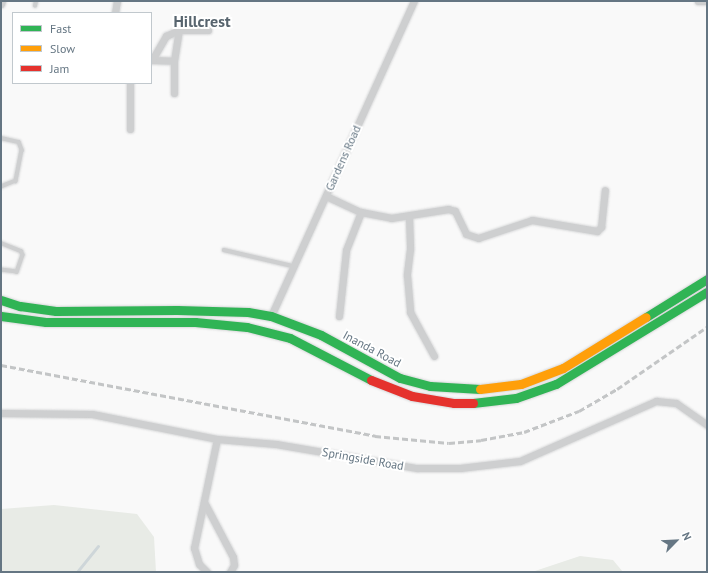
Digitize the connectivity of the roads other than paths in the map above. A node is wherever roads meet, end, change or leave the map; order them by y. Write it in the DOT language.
graph roads {
  1 [pos="36,1"];
  2 [pos="117,1"];
  3 [pos="414,1"];
  4 [pos="698,1"];
  5 [pos="707,2"];
  6 [pos="35,6"];
  7 [pos="115,12"];
  8 [pos="178,30"];
  9 [pos="208,30"];
  10 [pos="152,60"];
  11 [pos="174,62"];
  12 [pos="130,84"];
  13 [pos="174,93"];
  14 [pos="130,129"];
  15 [pos="1,138"];
  16 [pos="1,187"];
  17 [pos="605,190"];
  18 [pos="326,196"];
  19 [pos="361,212"];
  20 [pos="409,217"];
  21 [pos="1,243"];
  22 [pos="224,250"];
  23 [pos="293,266"];
  24 [pos="1,270"];
  25 [pos="707,279"];
  26 [pos="707,292"];
  27 [pos="1,300"];
  28 [pos="1,316"];
  29 [pos="271,316"];
  30 [pos="339,316"];
  31 [pos="434,356"];
  32 [pos="1,413"];
  33 [pos="707,425"];
  34 [pos="217,439"];
  35 [pos="204,502"];
  36 [pos="204,571"];
  37 [pos="230,572"];
  1 -- 6 [label="lane"];
  2 -- 7 [label="street"];
  3 -- 18 [label="street, Gardens Road"];
  4 -- 5 [label="street"];
  8 -- 9 [label="street"];
  8 -- 10 [label="street"];
  8 -- 11 [label="street"];
  10 -- 11 [label="street"];
  11 -- 13 [label="street"];
  12 -- 14 [label="street"];
  15 -- 16 [label="lane"];
  17 -- 20 [label="street"];
  18 -- 19 [label="street"];
  18 -- 23 [label="street, Gardens Road"];
  19 -- 20 [label="street"];
  19 -- 30 [label="street"];
  20 -- 31 [label="street"];
  21 -- 24 [label="lane"];
  22 -- 23 [label="lane"];
  23 -- 29 [label="street, Gardens Road"];
  25 -- 29 [label="main road, Inanda Road"];
  26 -- 28 [label="main road"];
  27 -- 29 [label="main road, Inanda Road"];
  32 -- 34 [label="street, Springside Road"];
  33 -- 34 [label="street, Springside Road"];
  34 -- 35 [label="street"];
  35 -- 36 [label="street"];
  35 -- 37 [label="street"];
}
